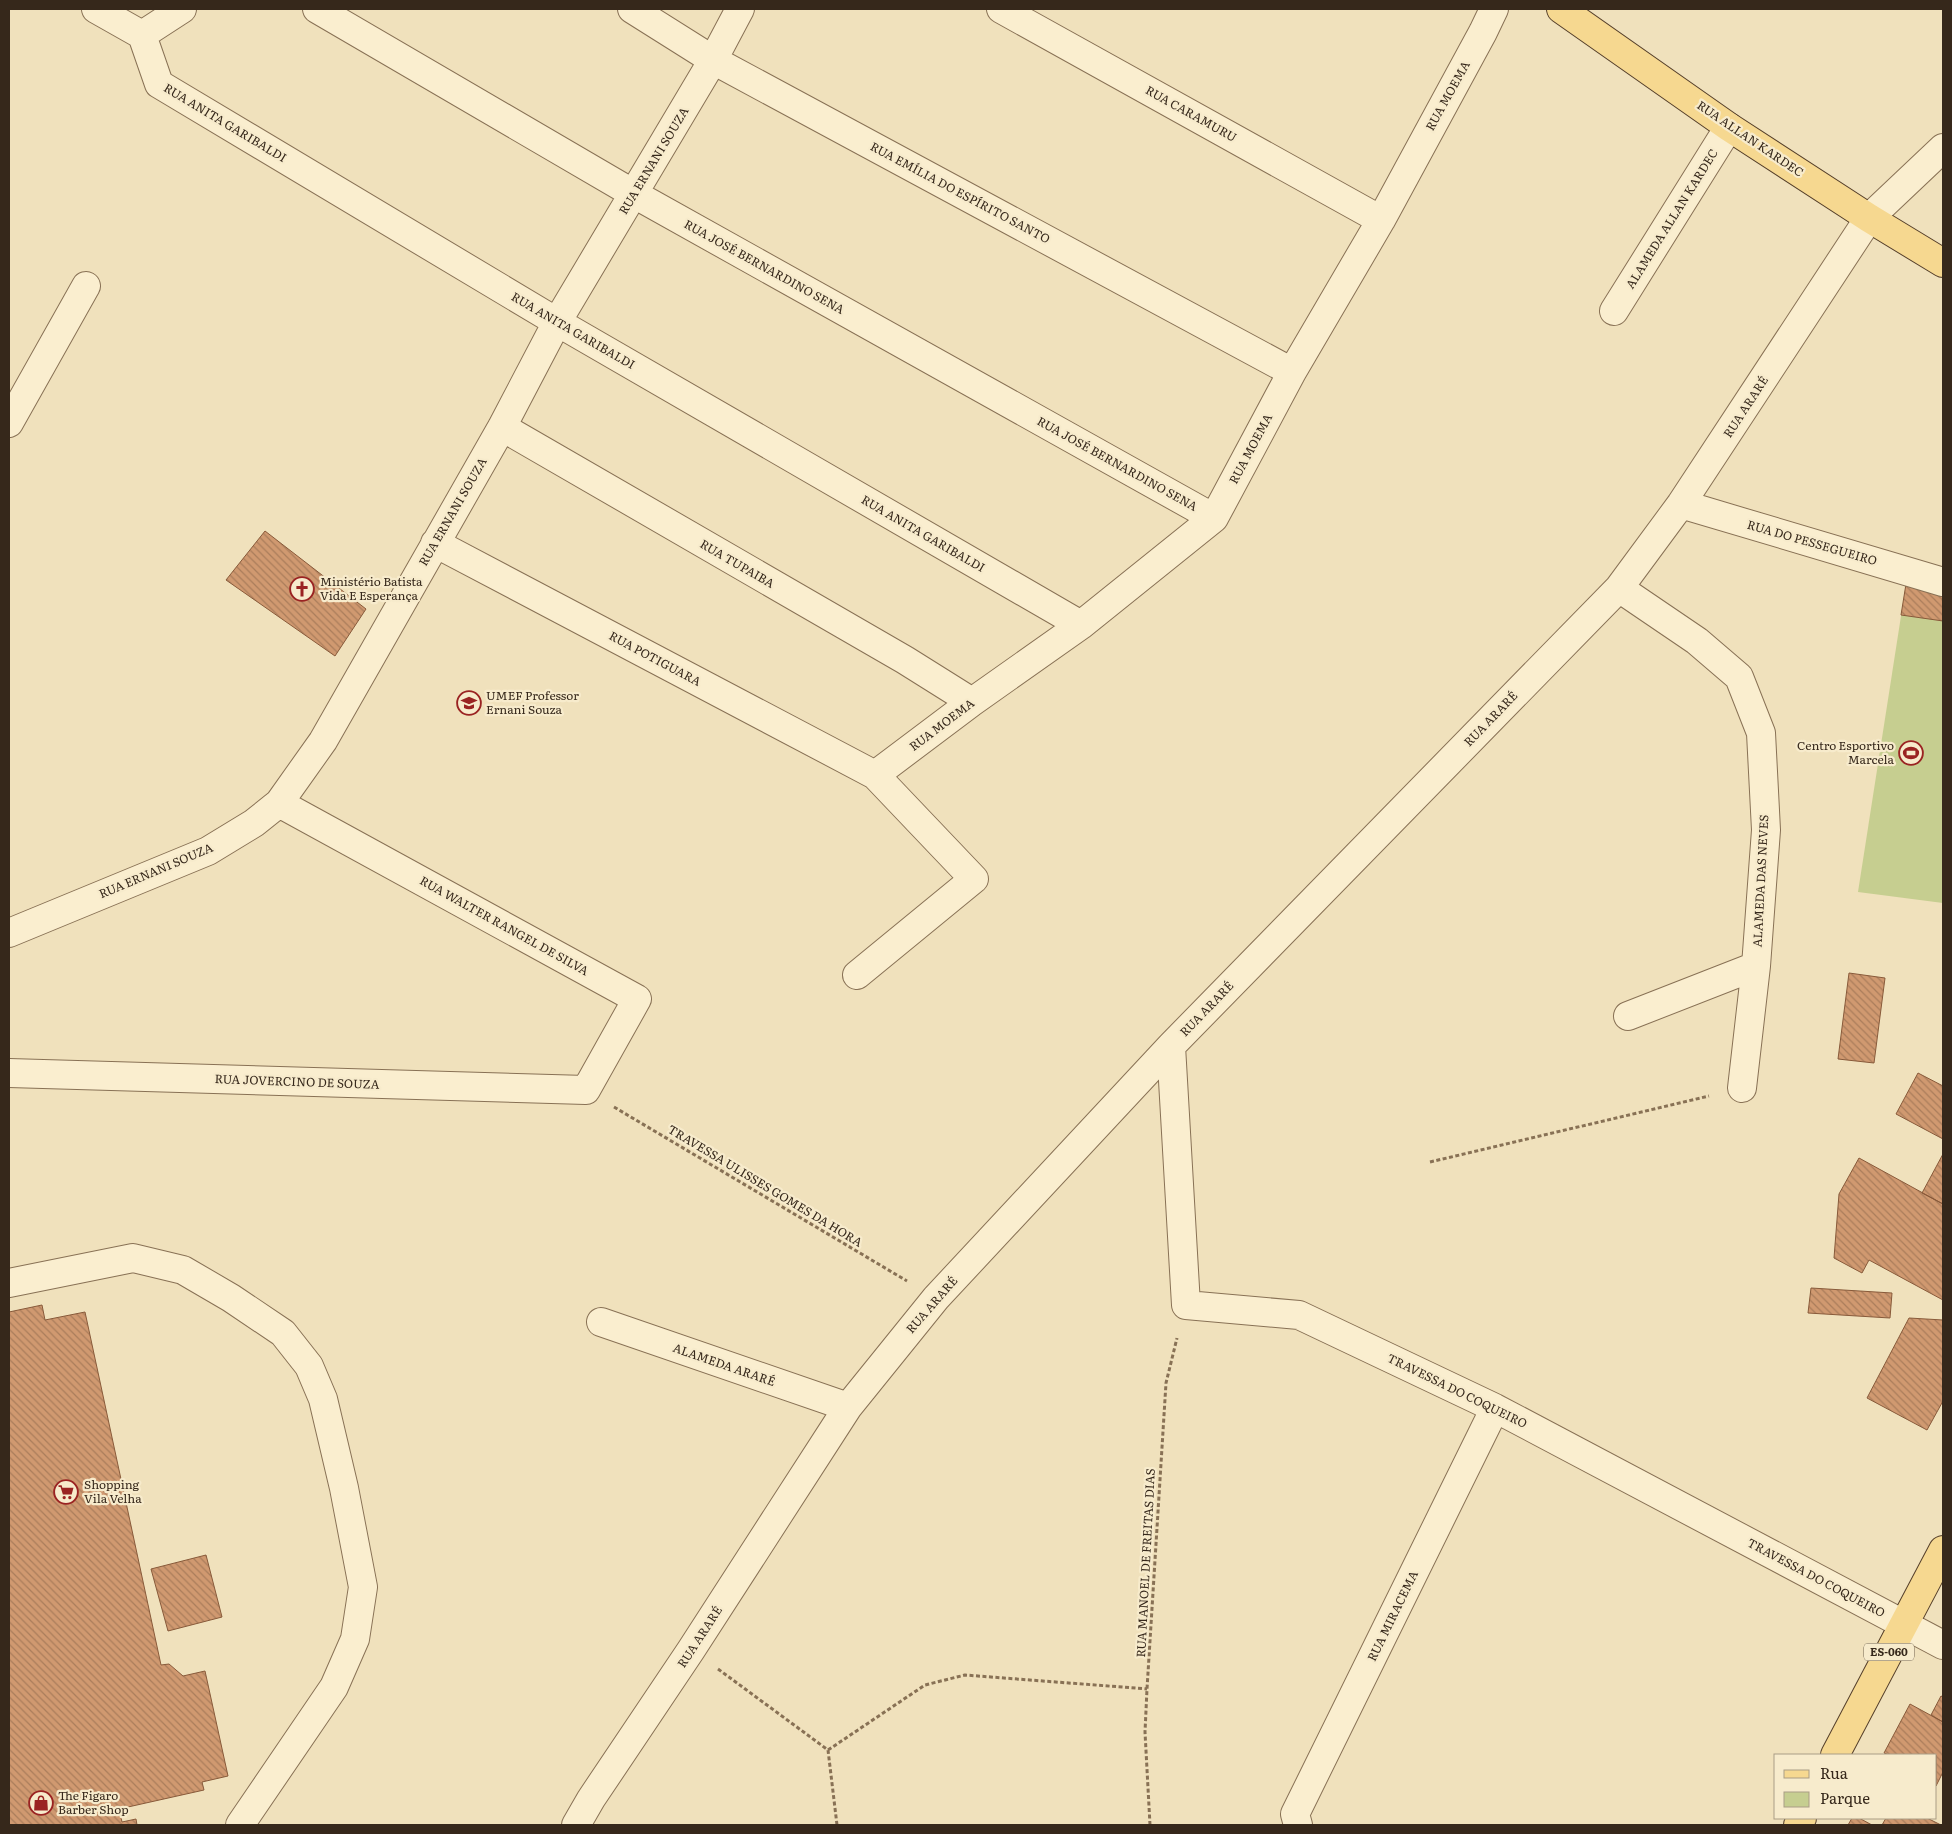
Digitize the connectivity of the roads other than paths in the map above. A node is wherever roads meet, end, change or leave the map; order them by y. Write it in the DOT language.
graph roads {
  1 [pos="96,9"];
  2 [pos="182,9"];
  3 [pos="317,9"];
  4 [pos="632,9"];
  5 [pos="740,9"];
  6 [pos="1000,9"];
  7 [pos="1494,9"];
  8 [pos="1561,9"];
  9 [pos="142,35"];
  10 [pos="713,60"];
  11 [pos="1729,127"];
  12 [pos="1943,148"];
  13 [pos="634,194"];
  14 [pos="1869,218"];
  15 [pos="1381,220"];
  16 [pos="1943,263"];
  17 [pos="86,286"];
  18 [pos="1614,311"];
  19 [pos="557,322"];
  20 [pos="1292,372"];
  21 [pos="9,423"];
  22 [pos="502,427"];
  23 [pos="1681,504"];
  24 [pos="1214,518"];
  25 [pos="435,543"];
  26 [pos="1943,582"];
  27 [pos="1619,588"];
  28 [pos="1081,625"];
  29 [pos="972,702"];
  30 [pos="875,775"];
  31 [pos="280,803"];
  32 [pos="9,933"];
  33 [pos="1756,966"];
  34 [pos="857,975"];
  35 [pos="1628,1016"];
  36 [pos="1171,1046"];
  37 [pos="9,1073"];
  38 [pos="1742,1088"];
  39 [pos="586,1090"];
  40 [pos="9,1284"];
  41 [pos="601,1322"];
  42 [pos="848,1407"];
  43 [pos="1495,1408"];
  44 [pos="1943,1550"];
  45 [pos="1904,1625"];
  46 [pos="1943,1645"];
  47 [pos="1836,1754"];
  48 [pos="240,1825"];
  49 [pos="576,1825"];
  50 [pos="1298,1825"];
  1 -- 9 [label="street"];
  2 -- 9 [label="street"];
  3 -- 13 [label="street, RUA JOSÉ BERNARDINO SENA"];
  4 -- 10 [label="street, RUA EMÍLIA DO ESPÍRITO SANTO"];
  5 -- 10 [label="street, RUA ERNANI SOUZA"];
  6 -- 15 [label="street, RUA CARAMURU"];
  7 -- 15 [label="street, RUA MOEMA"];
  8 -- 11 [label="main road, RUA ALLAN KARDEC"];
  9 -- 19 [label="street, RUA ANITA GARIBALDI"];
  10 -- 13 [label="street, RUA ERNANI SOUZA"];
  10 -- 20 [label="street, RUA EMÍLIA DO ESPÍRITO SANTO"];
  11 -- 14 [label="main road, RUA ALLAN KARDEC"];
  11 -- 18 [label="street, ALAMEDA ALLAN KARDEC"];
  12 -- 14 [label="street, RUA ARARÉ"];
  13 -- 19 [label="street, RUA ERNANI SOUZA"];
  13 -- 24 [label="street, RUA JOSÉ BERNARDINO SENA"];
  14 -- 16 [label="main road, RUA ALLAN KARDEC"];
  14 -- 23 [label="street, RUA ARARÉ"];
  15 -- 20 [label="street, RUA MOEMA"];
  17 -- 21 [label="street"];
  19 -- 22 [label="street, RUA ERNANI SOUZA"];
  19 -- 28 [label="street, RUA ANITA GARIBALDI"];
  20 -- 24 [label="street, RUA MOEMA"];
  22 -- 25 [label="street, RUA ERNANI SOUZA"];
  22 -- 29 [label="street, RUA TUPAIBA"];
  23 -- 26 [label="street, RUA DO PESSEGUEIRO"];
  23 -- 27 [label="street, RUA ARARÉ"];
  24 -- 28 [label="street, RUA MOEMA"];
  25 -- 30 [label="street, RUA POTIGUARA"];
  25 -- 31 [label="street, RUA ERNANI SOUZA"];
  27 -- 33 [label="street, ALAMEDA DAS NEVES"];
  27 -- 36 [label="street, RUA ARARÉ"];
  28 -- 29 [label="street, RUA MOEMA"];
  29 -- 30 [label="street, RUA MOEMA"];
  30 -- 34 [label="street, RUA POTIGUARA"];
  31 -- 32 [label="street, RUA ERNANI SOUZA"];
  31 -- 39 [label="street, RUA WALTER RANGEL DE SILVA"];
  33 -- 35 [label="street"];
  33 -- 38 [label="street, ALAMEDA DAS NEVES"];
  36 -- 42 [label="street, RUA ARARÉ"];
  36 -- 43 [label="street, TRAVESSA DO COQUEIRO"];
  37 -- 39 [label="street, RUA JOVERCINO DE SOUZA"];
  40 -- 48 [label="street"];
  41 -- 42 [label="street, ALAMEDA ARARÉ"];
  42 -- 49 [label="street, RUA ARARÉ"];
  43 -- 45 [label="street, TRAVESSA DO COQUEIRO"];
  43 -- 50 [label="street, RUA MIRACEMA"];
  44 -- 45 [label="main road, ES-060"];
  45 -- 46 [label="street, TRAVESSA DO COQUEIRO"];
  45 -- 47 [label="main road, ES-060"];
}
